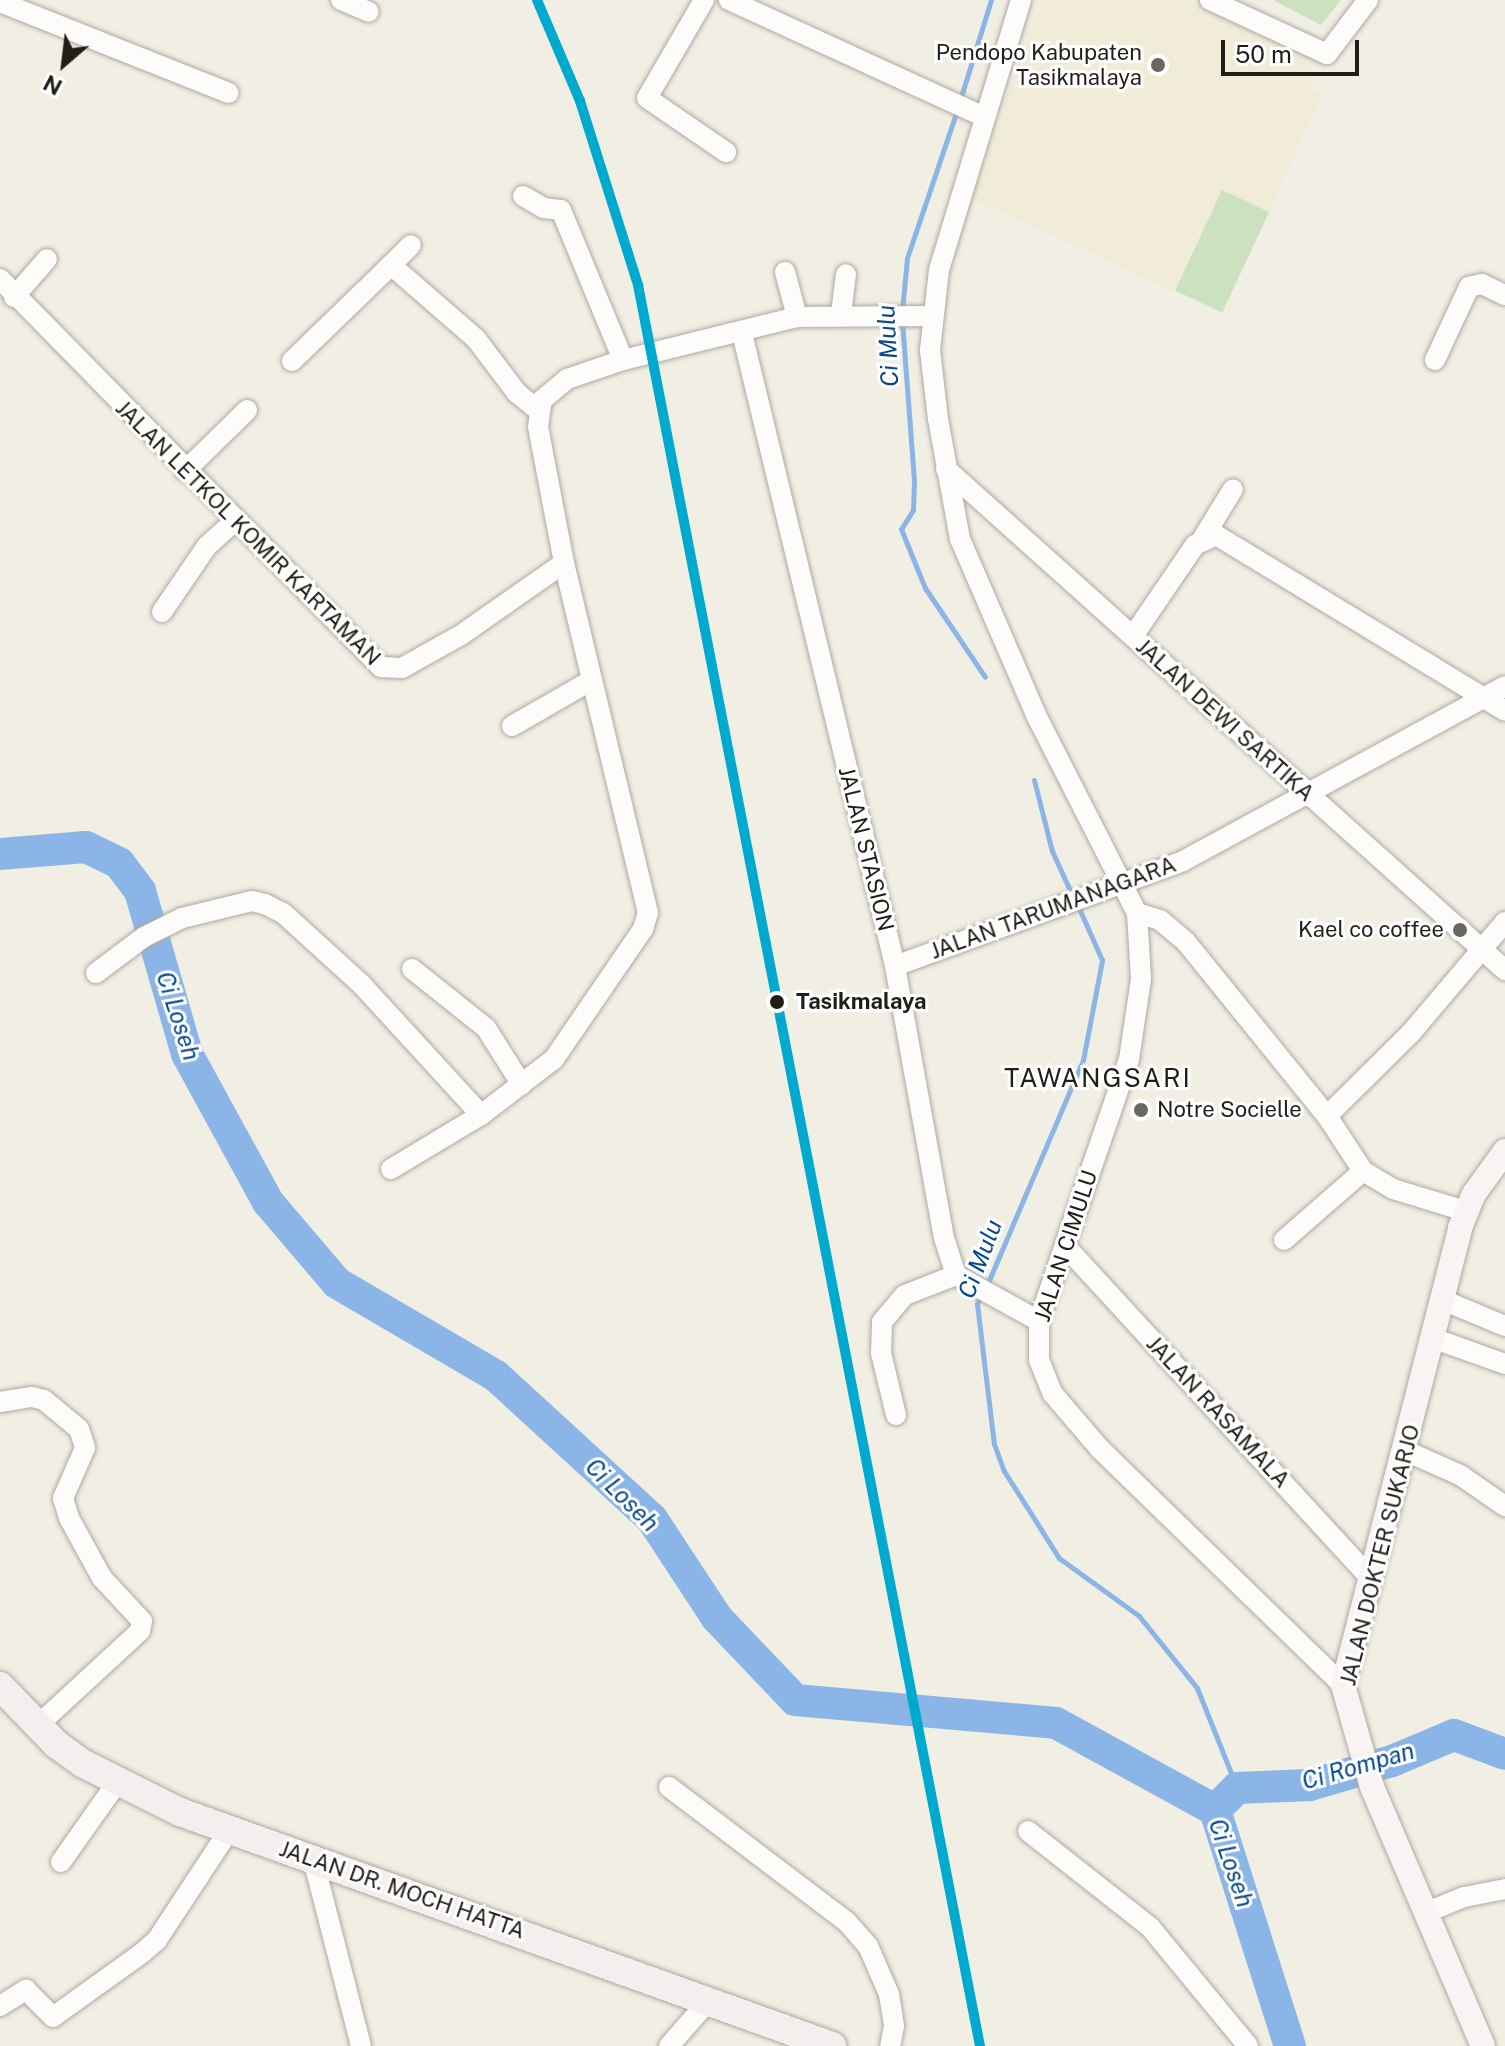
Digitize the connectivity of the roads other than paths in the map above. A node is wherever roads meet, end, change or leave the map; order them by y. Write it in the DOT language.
graph roads {
  1 [pos="341,0"];
  2 [pos="704,0"];
  3 [pos="729,0"];
  4 [pos="1021,0"];
  5 [pos="1210,0"];
  6 [pos="1368,0"];
  7 [pos="0,2"];
  8 [pos="369,12"];
  9 [pos="229,93"];
  10 [pos="976,114"];
  11 [pos="726,152"];
  12 [pos="523,196"];
  13 [pos="411,245"];
  14 [pos="47,259"];
  15 [pos="391,265"];
  16 [pos="785,272"];
  17 [pos="846,274"];
  18 [pos="0,279"];
  19 [pos="1505,295"];
  20 [pos="14,297"];
  21 [pos="841,314"];
  22 [pos="913,316"];
  23 [pos="797,317"];
  24 [pos="742,333"];
  25 [pos="623,360"];
  26 [pos="1435,360"];
  27 [pos="292,361"];
  28 [pos="247,410"];
  29 [pos="538,410"];
  30 [pos="946,469"];
  31 [pos="185,471"];
  32 [pos="1233,489"];
  33 [pos="235,521"];
  34 [pos="1203,538"];
  35 [pos="564,563"];
  36 [pos="162,612"];
  37 [pos="1133,636"];
  38 [pos="592,680"];
  39 [pos="1505,686"];
  40 [pos="1485,697"];
  41 [pos="1505,711"];
  42 [pos="512,726"];
  43 [pos="1307,795"];
  44 [pos="1123,886"];
  45 [pos="1137,913"];
  46 [pos="1505,922"];
  47 [pos="1483,948"];
  48 [pos="895,966"];
  49 [pos="412,969"];
  50 [pos="1505,970"];
  51 [pos="96,973"];
  52 [pos="522,1085"];
  53 [pos="481,1115"];
  54 [pos="1327,1116"];
  55 [pos="1505,1151"];
  56 [pos="391,1169"];
  57 [pos="1363,1171"];
  58 [pos="1465,1211"];
  59 [pos="1284,1240"];
  60 [pos="1066,1247"];
  61 [pos="956,1275"];
  62 [pos="1445,1301"];
  63 [pos="1039,1321"];
  64 [pos="1505,1326"];
  65 [pos="1435,1339"];
  66 [pos="1505,1364"];
  67 [pos="0,1402"];
  68 [pos="896,1415"];
  69 [pos="1406,1451"];
  70 [pos="1505,1506"];
  71 [pos="1370,1578"];
  72 [pos="1343,1685"];
  73 [pos="0,1686"];
  74 [pos="38,1725"];
  75 [pos="116,1784"];
  76 [pos="669,1787"];
  77 [pos="230,1829"];
  78 [pos="1028,1831"];
  79 [pos="313,1859"];
  80 [pos="61,1862"];
  81 [pos="1505,1889"];
  82 [pos="1425,1913"];
  83 [pos="710,1999"];
  84 [pos="0,2006"];
  85 [pos="361,2046"];
  86 [pos="669,2046"];
  87 [pos="832,2046"];
  88 [pos="890,2046"];
  89 [pos="1248,2046"];
  90 [pos="1483,2046"];
  1 -- 8 [label="street"];
  2 -- 11 [label="street"];
  3 -- 10 [label="street"];
  4 -- 10 [label="street, JALAN CIMULU"];
  5 -- 6 [label="street"];
  7 -- 9 [label="street"];
  10 -- 22 [label="street, JALAN CIMULU"];
  12 -- 25 [label="street"];
  13 -- 15 [label="street"];
  14 -- 20 [label="street"];
  15 -- 27 [label="street"];
  15 -- 29 [label="street"];
  16 -- 23 [label="street"];
  17 -- 21 [label="street"];
  18 -- 20 [label="street, JALAN LETKOL KOMIR KARTAMAN"];
  19 -- 26 [label="street"];
  20 -- 31 [label="street, JALAN LETKOL KOMIR KARTAMAN"];
  21 -- 22 [label="street"];
  21 -- 23 [label="street"];
  22 -- 30 [label="street, JALAN CIMULU"];
  23 -- 24 [label="street"];
  24 -- 25 [label="street"];
  24 -- 48 [label="street, JALAN STASION"];
  25 -- 29 [label="street"];
  28 -- 31 [label="street"];
  29 -- 35 [label="street"];
  30 -- 37 [label="street, JALAN DEWI SARTIKA"];
  30 -- 44 [label="street, JALAN CIMULU"];
  31 -- 33 [label="street, JALAN LETKOL KOMIR KARTAMAN"];
  32 -- 34 [label="street"];
  33 -- 35 [label="street, JALAN LETKOL KOMIR KARTAMAN"];
  33 -- 36 [label="street"];
  34 -- 37 [label="street"];
  34 -- 40 [label="street"];
  35 -- 38 [label="street"];
  37 -- 43 [label="street, JALAN DEWI SARTIKA"];
  38 -- 42 [label="street"];
  38 -- 52 [label="street"];
  39 -- 40 [label="street, JALAN TARUMANAGARA"];
  40 -- 41 [label="street"];
  40 -- 43 [label="street, JALAN TARUMANAGARA"];
  43 -- 44 [label="street, JALAN TARUMANAGARA"];
  43 -- 47 [label="street, JALAN DEWI SARTIKA"];
  44 -- 45 [label="street, JALAN CIMULU"];
  44 -- 48 [label="street, JALAN TARUMANAGARA"];
  45 -- 54 [label="street"];
  45 -- 60 [label="street, JALAN CIMULU"];
  46 -- 47 [label="street"];
  47 -- 50 [label="street, JALAN DEWI SARTIKA"];
  47 -- 54 [label="street"];
  48 -- 61 [label="street, JALAN STASION"];
  49 -- 52 [label="street"];
  51 -- 53 [label="street"];
  52 -- 53 [label="street"];
  53 -- 56 [label="street"];
  54 -- 57 [label="street"];
  55 -- 58 [label="main road, JALAN DOKTER SUKARJO"];
  57 -- 58 [label="street"];
  57 -- 59 [label="street"];
  58 -- 62 [label="main road, JALAN DOKTER SUKARJO"];
  60 -- 63 [label="street, JALAN CIMULU"];
  60 -- 71 [label="street, JALAN RASAMALA"];
  61 -- 63 [label="street"];
  61 -- 68 [label="street"];
  62 -- 64 [label="street"];
  62 -- 65 [label="main road, JALAN DOKTER SUKARJO"];
  63 -- 72 [label="street, JALAN CIMULU"];
  65 -- 66 [label="street"];
  65 -- 69 [label="main road, JALAN DOKTER SUKARJO"];
  67 -- 74 [label="street"];
  69 -- 70 [label="street"];
  69 -- 71 [label="main road, JALAN DOKTER SUKARJO"];
  71 -- 72 [label="main road, JALAN DOKTER SUKARJO"];
  72 -- 82 [label="main road, JALAN DOKTER SUKARJO"];
  73 -- 74 [label="highway, JALAN DR. MOCH HATTA"];
  74 -- 75 [label="highway, JALAN DR. MOCH HATTA"];
  75 -- 77 [label="highway, JALAN DR. MOCH HATTA"];
  75 -- 80 [label="street"];
  76 -- 88 [label="street"];
  77 -- 79 [label="highway, JALAN DR. MOCH HATTA"];
  77 -- 84 [label="street"];
  78 -- 89 [label="street"];
  79 -- 83 [label="highway, JALAN DR. MOCH HATTA"];
  79 -- 85 [label="street"];
  81 -- 82 [label="street"];
  82 -- 90 [label="main road, JALAN DOKTER SUKARJO"];
  83 -- 86 [label="street"];
  83 -- 87 [label="highway, JALAN DR. MOCH HATTA"];
}
